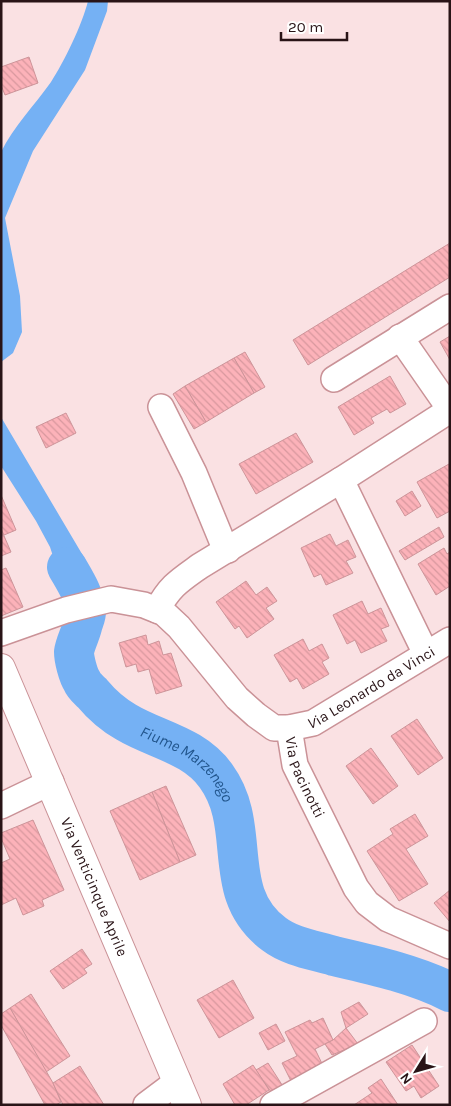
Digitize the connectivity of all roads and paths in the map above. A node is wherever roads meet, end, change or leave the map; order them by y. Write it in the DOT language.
graph roads {
  1 [pos="450,307"];
  2 [pos="400,337"];
  3 [pos="334,379"];
  4 [pos="161,407"];
  5 [pos="450,410"];
  6 [pos="341,480"];
  7 [pos="228,550"];
  8 [pos="157,610"];
  9 [pos="1,634"];
  10 [pos="450,640"];
  11 [pos="426,654"];
  12 [pos="1,668"];
  13 [pos="289,728"];
  14 [pos="51,782"];
  15 [pos="1,806"];
  16 [pos="450,946"];
  17 [pos="424,1020"];
  18 [pos="182,1093"];
  19 [pos="146,1105"];
  20 [pos="273,1105"];
  1 -- 2 [label="street"];
  2 -- 3 [label="street"];
  2 -- 5 [label="street"];
  4 -- 7 [label="street"];
  5 -- 6 [label="street"];
  6 -- 7 [label="street"];
  6 -- 11 [label="street"];
  7 -- 8 [label="street"];
  8 -- 9 [label="street, Via Pacinotti"];
  8 -- 13 [label="street, Via Pacinotti"];
  10 -- 11 [label="street, Via Leonardo da Vinci"];
  11 -- 13 [label="street, Via Leonardo da Vinci"];
  12 -- 14 [label="main road, Via Venticinque Aprile"];
  13 -- 16 [label="street, Via Pacinotti"];
  14 -- 15 [label="street"];
  14 -- 18 [label="main road, Via Venticinque Aprile"];
  17 -- 20 [label="street"];
  18 -- 19 [label="street"];
}
